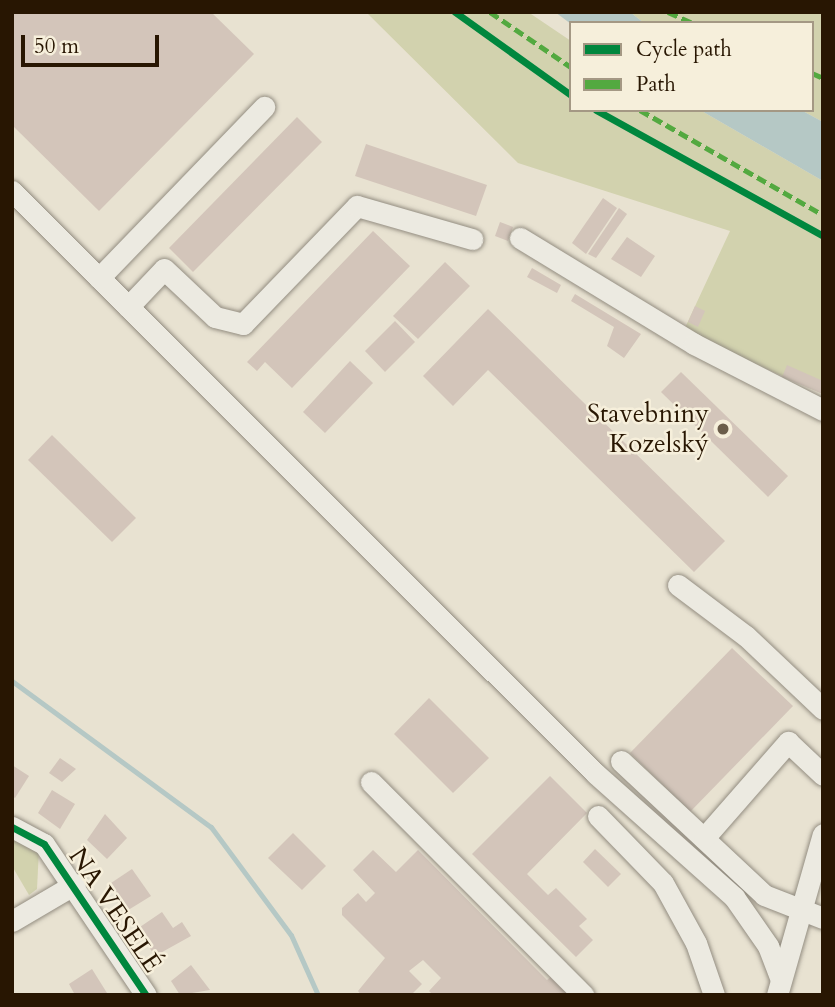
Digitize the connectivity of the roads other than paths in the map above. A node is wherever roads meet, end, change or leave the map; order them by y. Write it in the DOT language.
graph roads {
  1 [pos="264,107"];
  2 [pos="12,191"];
  3 [pos="472,239"];
  4 [pos="520,239"];
  5 [pos="99,278"];
  6 [pos="128,307"];
  7 [pos="823,410"];
  8 [pos="678,586"];
  9 [pos="823,709"];
  10 [pos="621,761"];
  11 [pos="823,775"];
  12 [pos="371,782"];
  13 [pos="598,816"];
  14 [pos="12,827"];
  15 [pos="823,834"];
  16 [pos="667,838"];
  17 [pos="704,838"];
  18 [pos="644,863"];
  19 [pos="75,884"];
  20 [pos="797,909"];
  21 [pos="823,918"];
  22 [pos="12,921"];
  23 [pos="778,986"];
  24 [pos="146,995"];
  25 [pos="583,995"];
  26 [pos="714,995"];
  1 -- 5 [label="street"];
  2 -- 5 [label="street"];
  3 -- 6 [label="street"];
  4 -- 7 [label="street"];
  5 -- 6 [label="street"];
  6 -- 16 [label="street"];
  8 -- 9 [label="street"];
  10 -- 17 [label="street"];
  11 -- 17 [label="street"];
  12 -- 25 [label="street"];
  13 -- 18 [label="street"];
  14 -- 19 [label="street, NA VESELÉ"];
  15 -- 20 [label="street"];
  16 -- 18 [label="street"];
  16 -- 23 [label="street"];
  17 -- 20 [label="street"];
  18 -- 26 [label="street"];
  19 -- 22 [label="street"];
  19 -- 24 [label="street, NA VESELÉ"];
  20 -- 21 [label="street"];
  20 -- 23 [label="street"];
}
